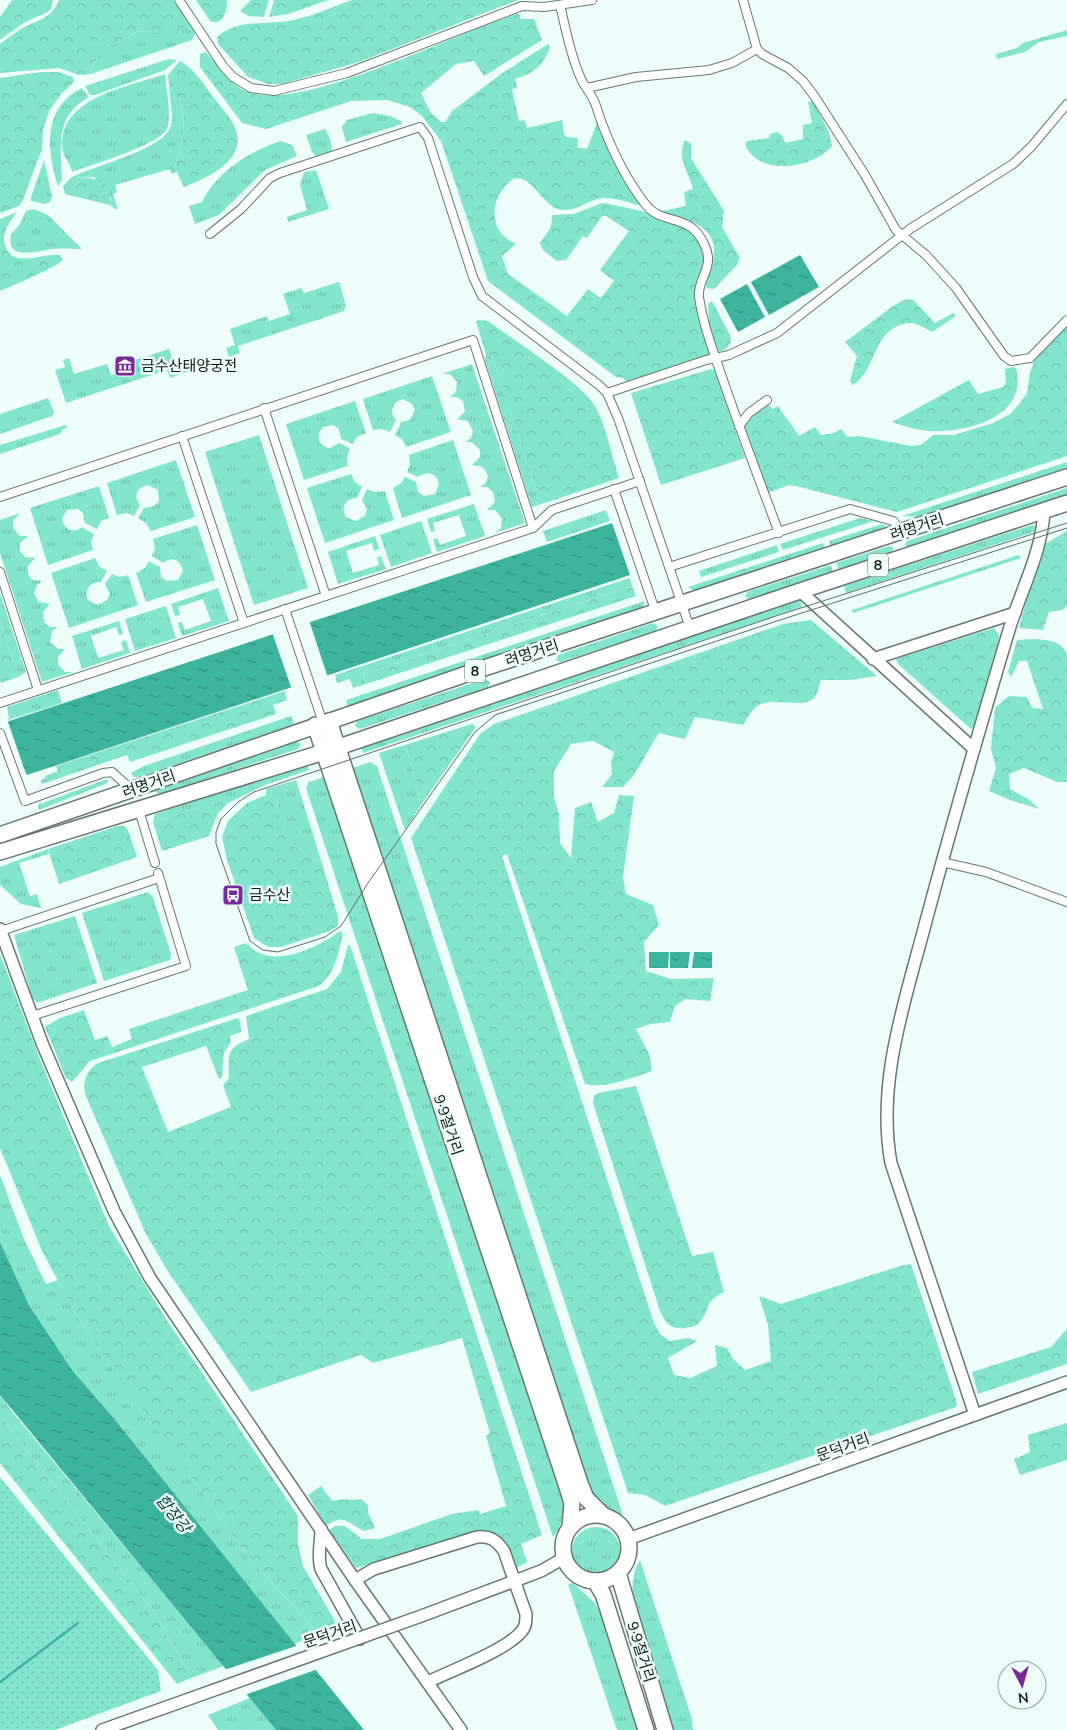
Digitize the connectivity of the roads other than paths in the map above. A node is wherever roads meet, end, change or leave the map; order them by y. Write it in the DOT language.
graph roads {
  1 [pos="179,0"];
  2 [pos="592,0"];
  3 [pos="743,0"];
  4 [pos="560,5"];
  5 [pos="757,49"];
  6 [pos="586,88"];
  7 [pos="1067,104"];
  8 [pos="210,234"];
  9 [pos="902,236"];
  10 [pos="1067,320"];
  11 [pos="716,358"];
  12 [pos="607,393"];
  13 [pos="767,400"];
  14 [pos="264,408"];
  15 [pos="739,426"];
  16 [pos="182,436"];
  17 [pos="1067,478"];
  18 [pos="640,481"];
  19 [pos="614,490"];
  20 [pos="0,497"];
  21 [pos="1067,503"];
  22 [pos="1044,511"];
  23 [pos="533,528"];
  24 [pos="903,532"];
  25 [pos="779,533"];
  26 [pos="669,567"];
  27 [pos="0,572"];
  28 [pos="800,591"];
  29 [pos="326,596"];
  30 [pos="681,605"];
  31 [pos="285,609"];
  32 [pos="656,613"];
  33 [pos="1015,613"];
  34 [pos="244,623"];
  35 [pos="690,628"];
  36 [pos="873,658"];
  37 [pos="38,690"];
  38 [pos="0,703"];
  39 [pos="322,723"];
  40 [pos="0,733"];
  41 [pos="331,749"];
  42 [pos="974,750"];
  43 [pos="132,790"];
  44 [pos="138,807"];
  45 [pos="0,835"];
  46 [pos="0,852"];
  47 [pos="942,862"];
  48 [pos="155,863"];
  49 [pos="1067,902"];
  50 [pos="0,930"];
  51 [pos="32,1016"];
  52 [pos="1067,1382"];
  53 [pos="975,1416"];
  54 [pos="603,1515"];
  55 [pos="570,1527"];
  56 [pos="321,1529"];
  57 [pos="628,1539"];
  58 [pos="564,1558"];
  59 [pos="618,1573"];
  60 [pos="355,1580"];
  61 [pos="515,1581"];
  62 [pos="595,1581"];
  63 [pos="360,1639"];
  64 [pos="428,1682"];
  65 [pos="102,1730"];
  66 [pos="461,1730"];
  67 [pos="646,1730"];
  68 [pos="664,1730"];
  1 -- 4 [label="street"];
  2 -- 4 [label="street"];
  3 -- 5 [label="street"];
  4 -- 6 [label="street"];
  5 -- 6 [label="street"];
  5 -- 9 [label="street"];
  6 -- 11 [label="street"];
  7 -- 9 [label="street"];
  8 -- 12 [label="street"];
  9 -- 10 [label="street"];
  9 -- 11 [label="street"];
  11 -- 12 [label="street"];
  11 -- 15 [label="street"];
  12 -- 18 [label="street"];
  13 -- 15 [label="street"];
  14 -- 16 [label="street"];
  14 -- 23 [label="street"];
  14 -- 29 [label="street"];
  15 -- 25 [label="street"];
  16 -- 20 [label="street"];
  16 -- 34 [label="street"];
  17 -- 24 [label="highway, 려명거리 / 8"];
  18 -- 19 [label="street"];
  18 -- 26 [label="street"];
  19 -- 23 [label="street"];
  19 -- 32 [label="street"];
  21 -- 22 [label="highway, 려명거리 / 8"];
  22 -- 28 [label="highway, 려명거리 / 8"];
  22 -- 33 [label="street"];
  23 -- 29 [label="street"];
  24 -- 25 [label="street"];
  24 -- 30 [label="highway, 려명거리 / 8"];
  25 -- 26 [label="street"];
  26 -- 30 [label="street"];
  27 -- 37 [label="street"];
  28 -- 35 [label="highway, 려명거리 / 8"];
  28 -- 36 [label="street"];
  29 -- 31 [label="street"];
  30 -- 32 [label="highway, 려명거리 / 8"];
  30 -- 35 [label="street"];
  31 -- 34 [label="street"];
  31 -- 39 [label="street"];
  32 -- 39 [label="highway, 려명거리 / 8"];
  33 -- 36 [label="street"];
  33 -- 42 [label="street"];
  34 -- 37 [label="street"];
  35 -- 41 [label="highway, 려명거리 / 8"];
  36 -- 42 [label="street"];
  37 -- 38 [label="street"];
  39 -- 41 [label="highway, 9·9절거리"];
  39 -- 43 [label="highway, 려명거리 / 8"];
  40 -- 43 [label="street"];
  41 -- 44 [label="highway, 려명거리 / 8"];
  41 -- 54 [label="highway, 9·9절거리"];
  41 -- 55 [label="highway, 9·9절거리"];
  42 -- 47 [label="street"];
  43 -- 45 [label="highway, 려명거리 / 8"];
  44 -- 46 [label="highway, 려명거리 / 8"];
  44 -- 48 [label="street"];
  47 -- 49 [label="street"];
  47 -- 53 [label="street"];
  50 -- 51 [label="street"];
  50 -- 51 [label="street"];
  51 -- 56 [label="street"];
  52 -- 53 [label="street, 문덕거리"];
  53 -- 57 [label="street, 문덕거리"];
  54 -- 55 [label="highway"];
  54 -- 57 [label="highway"];
  55 -- 58 [label="highway"];
  56 -- 60 [label="street"];
  56 -- 63 [label="street"];
  57 -- 59 [label="highway"];
  58 -- 61 [label="street, 문덕거리"];
  58 -- 62 [label="highway"];
  59 -- 62 [label="highway"];
  59 -- 68 [label="highway, 9·9절거리"];
  60 -- 61 [label="street"];
  60 -- 64 [label="street"];
  61 -- 63 [label="street, 문덕거리, bridge"];
  61 -- 64 [label="street"];
  62 -- 67 [label="highway, 9·9절거리"];
  63 -- 65 [label="street, 문덕거리, bridge"];
  64 -- 66 [label="street"];
}
